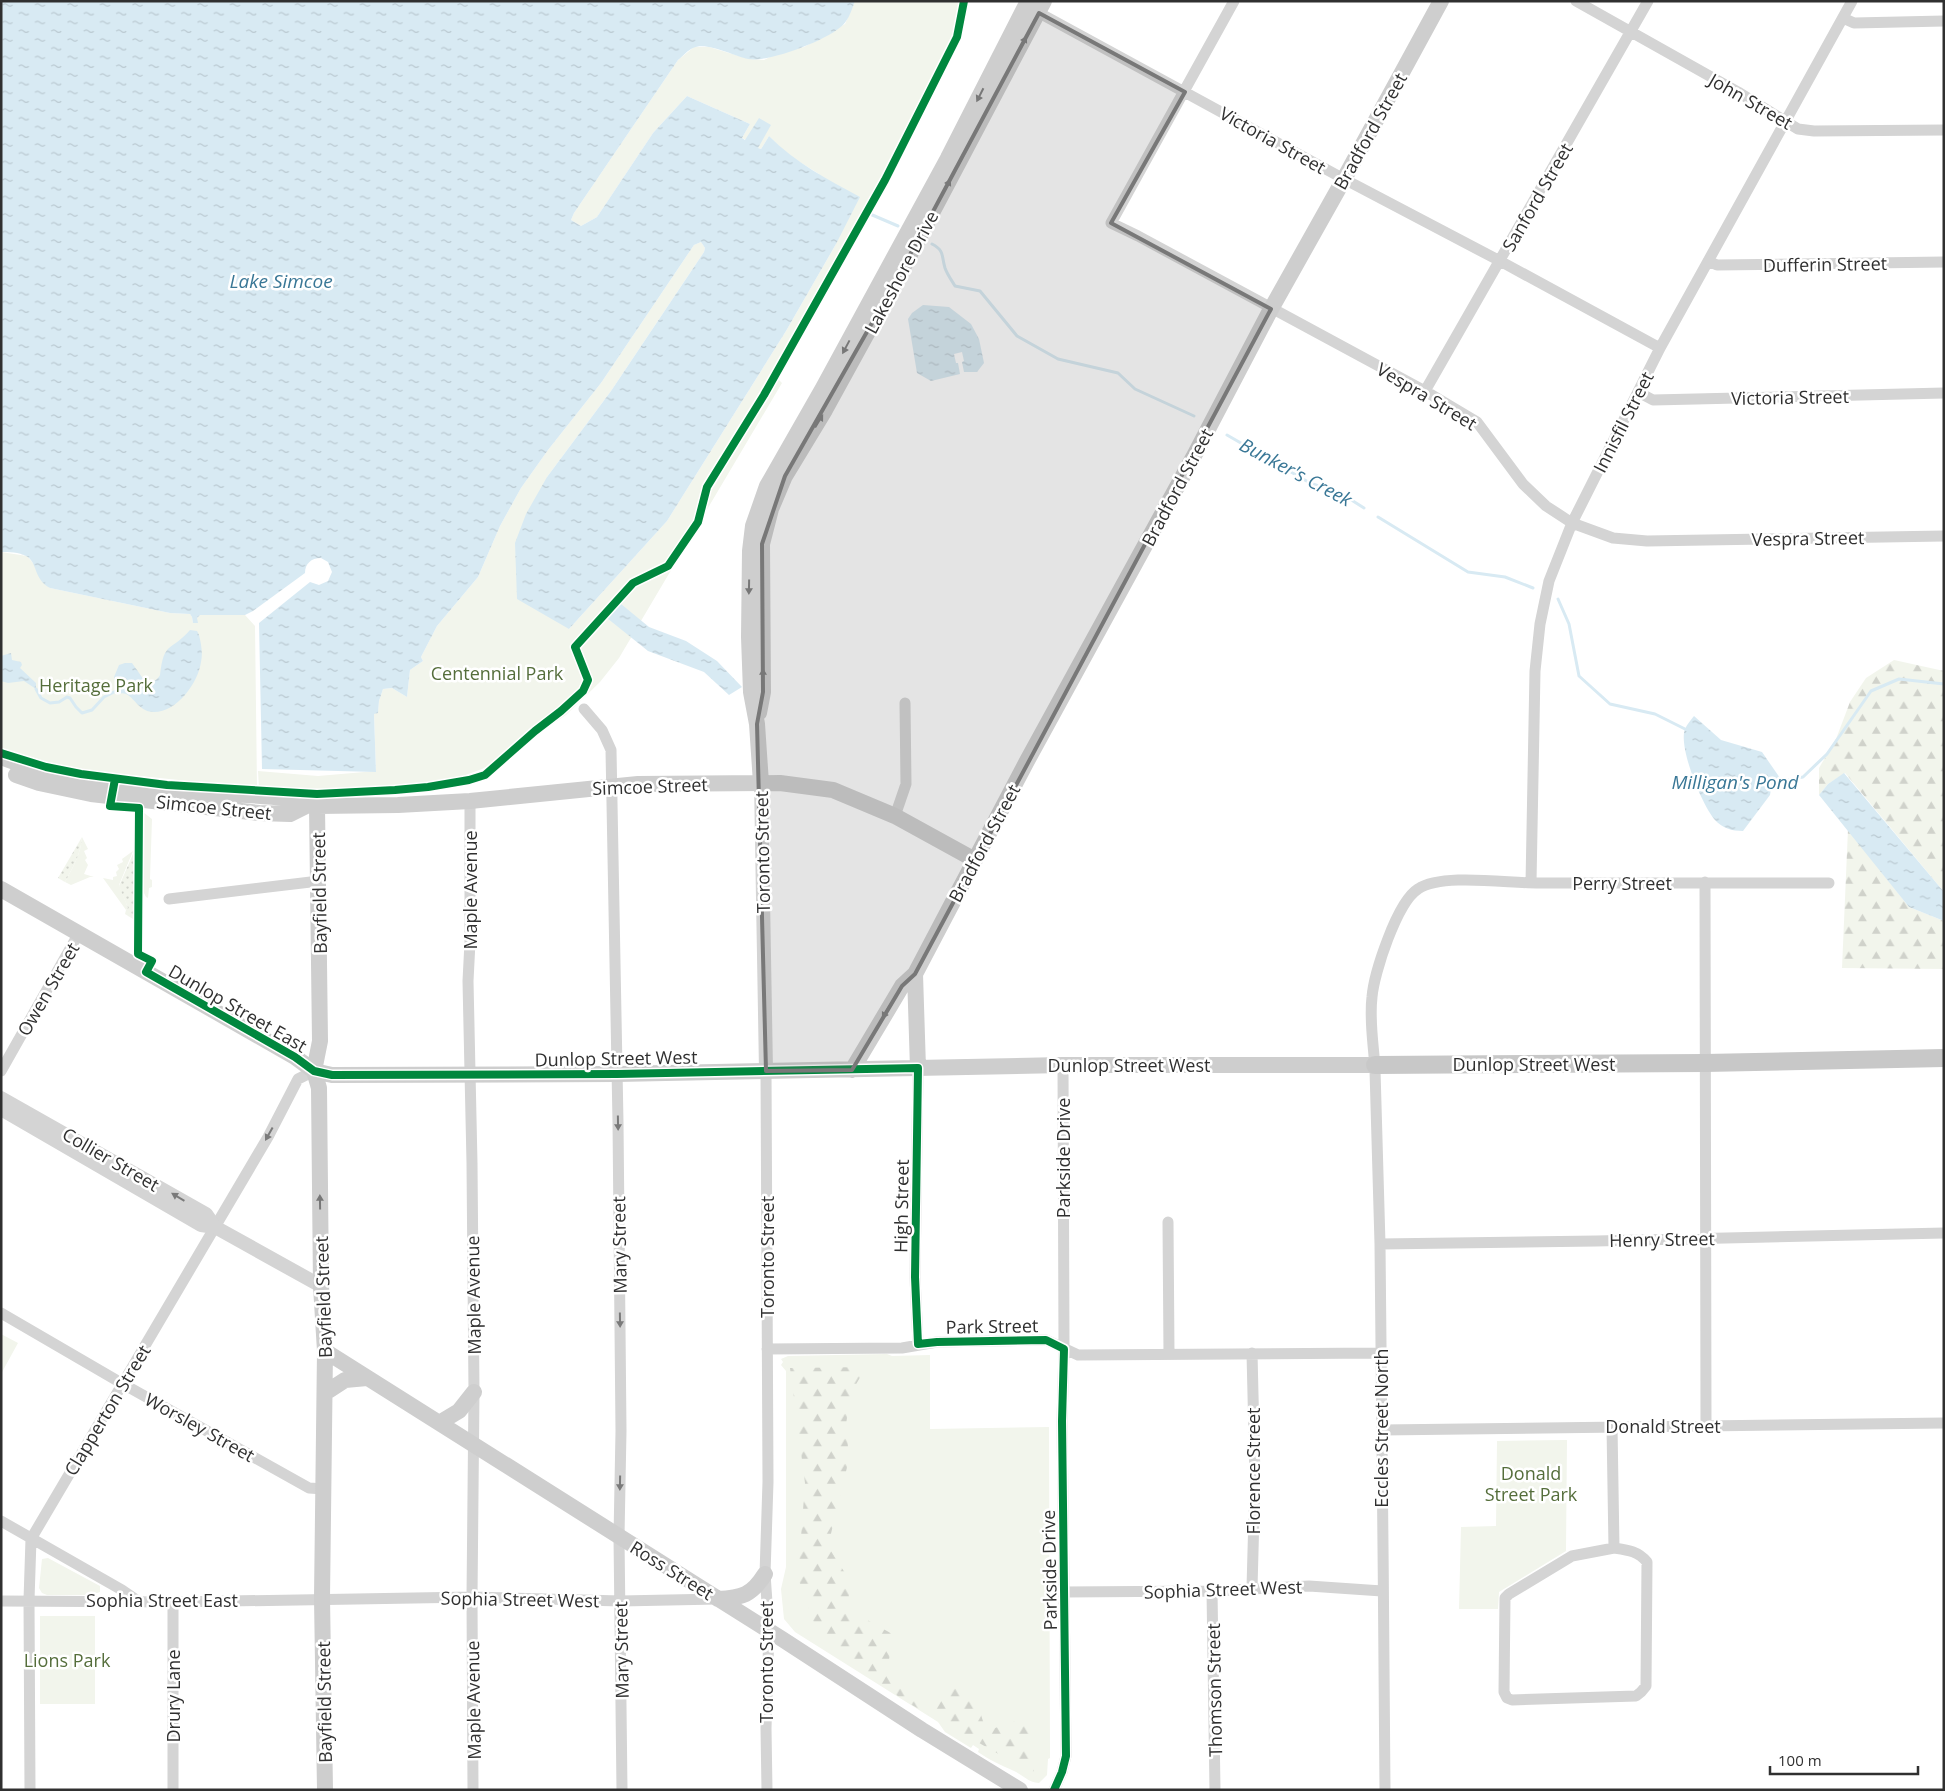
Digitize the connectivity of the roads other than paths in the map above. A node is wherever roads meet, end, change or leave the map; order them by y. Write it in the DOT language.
graph roads {
  1 [pos="1234,1"];
  2 [pos="1441,1"];
  3 [pos="1576,1"];
  4 [pos="1648,1"];
  5 [pos="1852,1"];
  6 [pos="1031,4"];
  7 [pos="1843,18"];
  8 [pos="1944,21"];
  9 [pos="1631,32"];
  10 [pos="1185,92"];
  11 [pos="1785,120"];
  12 [pos="1944,130"];
  13 [pos="1344,179"];
  14 [pos="1500,261"];
  15 [pos="1708,261"];
  16 [pos="1944,262"];
  17 [pos="1271,309"];
  18 [pos="1660,348"];
  19 [pos="1425,391"];
  20 [pos="1638,392"];
  21 [pos="1944,393"];
  22 [pos="1572,522"];
  23 [pos="1944,536"];
  24 [pos="756,541"];
  25 [pos="905,703"];
  26 [pos="584,709"];
  27 [pos="1,757"];
  28 [pos="1,769"];
  29 [pos="761,783"];
  30 [pos="612,786"];
  31 [pos="470,801"];
  32 [pos="313,805"];
  33 [pos="895,816"];
  34 [pos="975,860"];
  35 [pos="319,881"];
  36 [pos="1705,882"];
  37 [pos="1532,883"];
  38 [pos="1829,883"];
  39 [pos="1,889"];
  40 [pos="1416,889"];
  41 [pos="169,899"];
  42 [pos="79,934"];
  43 [pos="915,974"];
  44 [pos="1944,1058"];
  45 [pos="1705,1063"];
  46 [pos="1063,1065"];
  47 [pos="1375,1066"];
  48 [pos="918,1068"];
  49 [pos="852,1070"];
  50 [pos="1,1071"];
  51 [pos="314,1071"];
  52 [pos="766,1071"];
  53 [pos="469,1074"];
  54 [pos="617,1074"];
  55 [pos="1,1098"];
  56 [pos="1,1109"];
  57 [pos="1168,1222"];
  58 [pos="215,1227"];
  59 [pos="1944,1233"];
  60 [pos="1704,1238"];
  61 [pos="1380,1244"];
  62 [pos="321,1286"];
  63 [pos="1,1313"];
  64 [pos="918,1344"];
  65 [pos="767,1349"];
  66 [pos="1064,1349"];
  67 [pos="325,1352"];
  68 [pos="1252,1353"];
  69 [pos="1381,1353"];
  70 [pos="1169,1354"];
  71 [pos="367,1378"];
  72 [pos="123,1384"];
  73 [pos="474,1392"];
  74 [pos="324,1393"];
  75 [pos="439,1423"];
  76 [pos="1944,1423"];
  77 [pos="1612,1426"];
  78 [pos="1706,1426"];
  79 [pos="1382,1430"];
  80 [pos="474,1445"];
  81 [pos="324,1490"];
  82 [pos="1,1521"];
  83 [pos="619,1537"];
  84 [pos="31,1539"];
  85 [pos="1614,1548"];
  86 [pos="765,1574"];
  87 [pos="1252,1588"];
  88 [pos="1212,1591"];
  89 [pos="1382,1591"];
  90 [pos="1064,1592"];
  91 [pos="472,1597"];
  92 [pos="322,1598"];
  93 [pos="718,1599"];
  94 [pos="29,1600"];
  95 [pos="1,1601"];
  96 [pos="138,1601"];
  97 [pos="621,1601"];
  98 [pos="173,1602"];
  99 [pos="769,1631"];
  100 [pos="30,1790"];
  101 [pos="173,1790"];
  102 [pos="325,1790"];
  103 [pos="474,1790"];
  104 [pos="622,1790"];
  105 [pos="767,1790"];
  106 [pos="1020,1790"];
  107 [pos="1054,1790"];
  108 [pos="1215,1790"];
  109 [pos="1385,1790"];
  1 -- 10 [label="street"];
  2 -- 13 [label="main road, Bradford Street"];
  3 -- 9 [label="street, John Street"];
  4 -- 9 [label="street, Sanford Street"];
  5 -- 7 [label="street, Innisfil Street"];
  6 -- 10 [label="street, Victoria Street"];
  24 -- 6 [label="main road, Lakeshore Drive, one-way"];
  6 -- 24 [label="main road, one-way"];
  7 -- 8 [label="street"];
  7 -- 11 [label="street, Innisfil Street"];
  9 -- 11 [label="street, John Street"];
  9 -- 14 [label="street, Sanford Street"];
  10 -- 13 [label="street, Victoria Street"];
  10 -- 17 [label="street, Vespra Street"];
  11 -- 12 [label="street, John Street"];
  11 -- 15 [label="street, Innisfil Street"];
  13 -- 14 [label="street, Victoria Street"];
  13 -- 17 [label="main road, Bradford Street"];
  14 -- 18 [label="street, Victoria Street"];
  14 -- 19 [label="street, Sanford Street"];
  15 -- 16 [label="street, Dufferin Street"];
  15 -- 18 [label="street, Innisfil Street"];
  17 -- 19 [label="street, Vespra Street"];
  17 -- 34 [label="main road, Bradford Street"];
  18 -- 20 [label="street, Innisfil Street"];
  19 -- 22 [label="street, Vespra Street"];
  20 -- 21 [label="street, Victoria Street"];
  20 -- 22 [label="street, Innisfil Street"];
  22 -- 23 [label="street, Vespra Street"];
  22 -- 37 [label="street, Innisfil Street"];
  24 -- 29 [label="main road, Toronto Street"];
  25 -- 33 [label="street"];
  26 -- 30 [label="street, Mary Street"];
  27 -- 32 [label="main road, Simcoe Street"];
  28 -- 32 [label="main road, Simcoe Street"];
  29 -- 30 [label="main road, Simcoe Street"];
  29 -- 33 [label="main road, Simcoe Street"];
  29 -- 52 [label="street, Toronto Street"];
  30 -- 31 [label="main road, Simcoe Street"];
  30 -- 54 [label="street, Mary Street"];
  31 -- 32 [label="main road, Simcoe Street"];
  31 -- 53 [label="street, Maple Avenue"];
  32 -- 35 [label="main road, Bayfield Street"];
  33 -- 34 [label="main road, Simcoe Street"];
  34 -- 43 [label="main road, Bradford Street"];
  35 -- 41 [label="street"];
  35 -- 51 [label="main road, Bayfield Street"];
  36 -- 37 [label="street, Perry Street"];
  36 -- 38 [label="street, Perry Street"];
  36 -- 45 [label="street"];
  37 -- 40 [label="street, Perry Street"];
  39 -- 42 [label="main road, Dunlop Street East"];
  40 -- 47 [label="street, Eccles Street North"];
  42 -- 50 [label="street, Owen Street"];
  42 -- 51 [label="main road, Dunlop Street East"];
  43 -- 48 [label="main road, High Street"];
  43 -- 49 [label="main road, one-way"];
  44 -- 45 [label="main road, Dunlop Street West"];
  45 -- 47 [label="main road, Dunlop Street West"];
  45 -- 60 [label="street"];
  46 -- 47 [label="main road, Dunlop Street West"];
  46 -- 48 [label="main road, Dunlop Street West"];
  46 -- 66 [label="street, Parkside Drive"];
  47 -- 61 [label="street, Eccles Street North"];
  48 -- 49 [label="main road, Dunlop Street West"];
  48 -- 64 [label="street, High Street"];
  49 -- 52 [label="main road, Dunlop Street West"];
  51 -- 53 [label="main road, Dunlop Street West"];
  51 -- 58 [label="street, Clapperton Street, one-way"];
  62 -- 51 [label="main road, Bayfield Street, one-way"];
  52 -- 54 [label="main road, Dunlop Street West"];
  52 -- 65 [label="street, Toronto Street"];
  53 -- 54 [label="main road, Dunlop Street West"];
  53 -- 73 [label="street, Maple Avenue"];
  54 -- 83 [label="street, Mary Street, one-way"];
  58 -- 55 [label="street, Collier Street, one-way"];
  56 -- 58 [label="street, Collier Street"];
  57 -- 70 [label="street"];
  58 -- 62 [label="street, Collier Street"];
  58 -- 72 [label="street, Clapperton Street"];
  59 -- 60 [label="street, Henry Street"];
  60 -- 61 [label="street, Henry Street"];
  60 -- 78 [label="street"];
  61 -- 69 [label="street, Eccles Street North"];
  62 -- 67 [label="main road, Bayfield Street"];
  63 -- 72 [label="street, Worsley Street"];
  64 -- 65 [label="street, Park Street"];
  64 -- 66 [label="street, Park Street"];
  65 -- 86 [label="street, Toronto Street"];
  66 -- 70 [label="street, Park Street"];
  66 -- 90 [label="street, Parkside Drive"];
  67 -- 71 [label="main road, Ross Street"];
  67 -- 74 [label="main road, Bayfield Street"];
  68 -- 69 [label="street, Park Street"];
  68 -- 70 [label="street, Park Street"];
  68 -- 87 [label="street, Florence Street"];
  69 -- 79 [label="street, Eccles Street North"];
  71 -- 74 [label="main road"];
  71 -- 75 [label="main road, Ross Street"];
  72 -- 81 [label="street, Worsley Street"];
  72 -- 84 [label="street, Clapperton Street"];
  73 -- 75 [label="main road"];
  73 -- 80 [label="street, Maple Avenue"];
  74 -- 81 [label="main road, Bayfield Street"];
  75 -- 80 [label="main road, Ross Street"];
  76 -- 78 [label="street, Donald Street"];
  77 -- 78 [label="street, Donald Street"];
  77 -- 79 [label="street, Donald Street"];
  77 -- 85 [label="street"];
  79 -- 89 [label="street, Eccles Street North"];
  80 -- 83 [label="main road, Ross Street"];
  80 -- 91 [label="street, Maple Avenue"];
  81 -- 92 [label="main road, Bayfield Street"];
  82 -- 84 [label="street"];
  83 -- 93 [label="main road, Ross Street"];
  83 -- 97 [label="street, Mary Street"];
  84 -- 94 [label="street, Clapperton Street"];
  84 -- 96 [label="street"];
  85 -- 85 [label="street"];
  86 -- 93 [label="main road"];
  86 -- 99 [label="street, Toronto Street"];
  87 -- 88 [label="street, Sophia Street West"];
  87 -- 89 [label="street, Sophia Street West"];
  88 -- 90 [label="street, Sophia Street West"];
  88 -- 108 [label="street, Thomson Street"];
  89 -- 109 [label="street, Eccles Street North"];
  90 -- 107 [label="street, Parkside Drive"];
  91 -- 92 [label="street, Sophia Street West"];
  91 -- 97 [label="street, Sophia Street West"];
  91 -- 103 [label="street, Maple Avenue"];
  92 -- 98 [label="street, Sophia Street East"];
  92 -- 102 [label="main road, Bayfield Street"];
  93 -- 97 [label="street, Sophia Street West"];
  93 -- 99 [label="main road, Ross Street"];
  94 -- 95 [label="street, Sophia Street East"];
  94 -- 96 [label="street, Sophia Street East"];
  94 -- 100 [label="street, Clapperton Street"];
  96 -- 98 [label="street, Sophia Street East"];
  97 -- 104 [label="street, Mary Street"];
  98 -- 101 [label="street, Drury Lane"];
  99 -- 105 [label="street, Toronto Street"];
  99 -- 106 [label="main road, Ross Street"];
}
